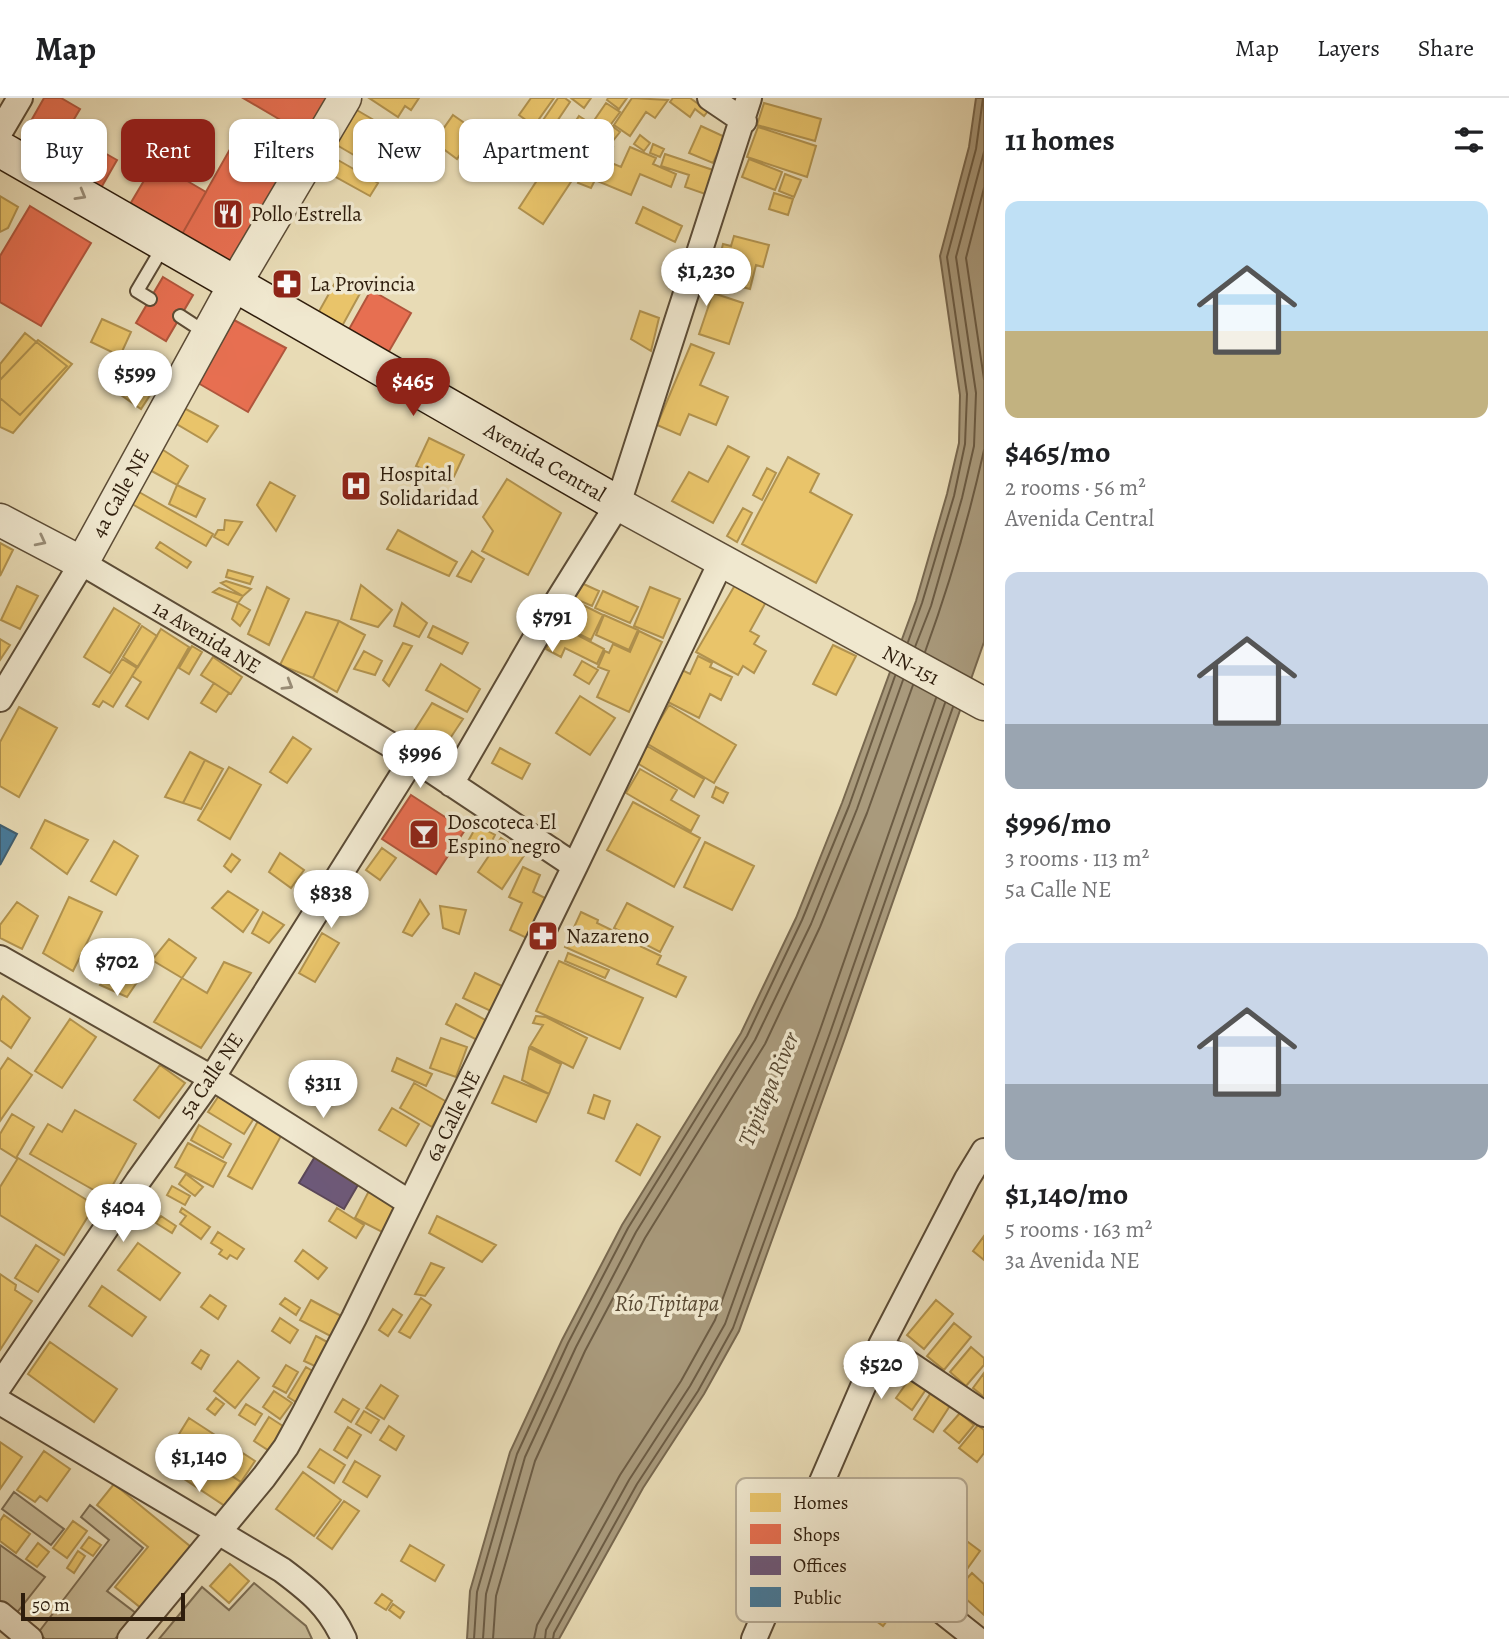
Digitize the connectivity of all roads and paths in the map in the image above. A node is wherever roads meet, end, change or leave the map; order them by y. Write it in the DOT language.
graph roads {
  1 [pos="20,98"];
  2 [pos="345,98"];
  3 [pos="710,98"];
  4 [pos="746,109"];
  5 [pos="0,132"];
  6 [pos="0,149"];
  7 [pos="165,243"];
  8 [pos="236,284"];
  9 [pos="150,299"];
  10 [pos="180,316"];
  11 [pos="208,334"];
  12 [pos="618,504"];
  13 [pos="0,520"];
  14 [pos="722,560"];
  15 [pos="82,563"];
  16 [pos="874,645"];
  17 [pos="0,699"];
  18 [pos="983,704"];
  19 [pos="412,758"];
  20 [pos="452,784"];
  21 [pos="575,866"];
  22 [pos="0,958"];
  23 [pos="212,1078"];
  24 [pos="984,1151"];
  25 [pos="973,1192"];
  26 [pos="410,1203"];
  27 [pos="881,1346"];
  28 [pos="0,1385"];
  29 [pos="0,1402"];
  30 [pos="984,1413"];
  31 [pos="823,1478"];
  32 [pos="219,1534"];
  33 [pos="0,1614"];
  34 [pos="761,1622"];
  35 [pos="956,1622"];
  36 [pos="30,1639"];
  37 [pos="130,1639"];
  38 [pos="344,1639"];
  39 [pos="754,1639"];
  40 [pos="977,1639"];
  1 -- 5 [label="street"];
  2 -- 8 [label="street, 4a Calle NE"];
  3 -- 4 [label="street"];
  4 -- 12 [label="street"];
  6 -- 7 [label="main road, Avenida Central / NN-151, one-way"];
  7 -- 8 [label="main road, Avenida Central / NN-151"];
  7 -- 9 [label="lane"];
  8 -- 11 [label="street, 4a Calle NE"];
  8 -- 12 [label="main road, Avenida Central / NN-151"];
  10 -- 11 [label="lane"];
  11 -- 15 [label="street, 4a Calle NE"];
  12 -- 14 [label="street, Avenida Central / NN-151"];
  12 -- 20 [label="street"];
  13 -- 15 [label="street, 1a Avenida NE, one-way"];
  14 -- 16 [label="street, Avenida Central / NN-151"];
  14 -- 21 [label="street, 6a Calle NE"];
  15 -- 17 [label="street, 4a Calle NE"];
  15 -- 19 [label="street, 1a Avenida NE, one-way"];
  16 -- 18 [label="street, NN-151 / NN-151"];
  19 -- 20 [label="street, 1a Avenida NE"];
  19 -- 23 [label="street, 5a Calle NE"];
  20 -- 21 [label="street, 1a Avenida NE"];
  21 -- 26 [label="street, 6a Calle NE"];
  22 -- 23 [label="street"];
  23 -- 26 [label="street"];
  23 -- 28 [label="street, 5a Calle NE"];
  24 -- 25 [label="street"];
  25 -- 27 [label="street"];
  26 -- 32 [label="street, 6a Calle NE"];
  27 -- 30 [label="street"];
  27 -- 31 [label="street"];
  29 -- 32 [label="street"];
  32 -- 37 [label="street, 6a Calle NE"];
  32 -- 38 [label="street"];
  33 -- 36 [label="street"];
  34 -- 39 [label="street"];
  35 -- 40 [label="street"];
}
